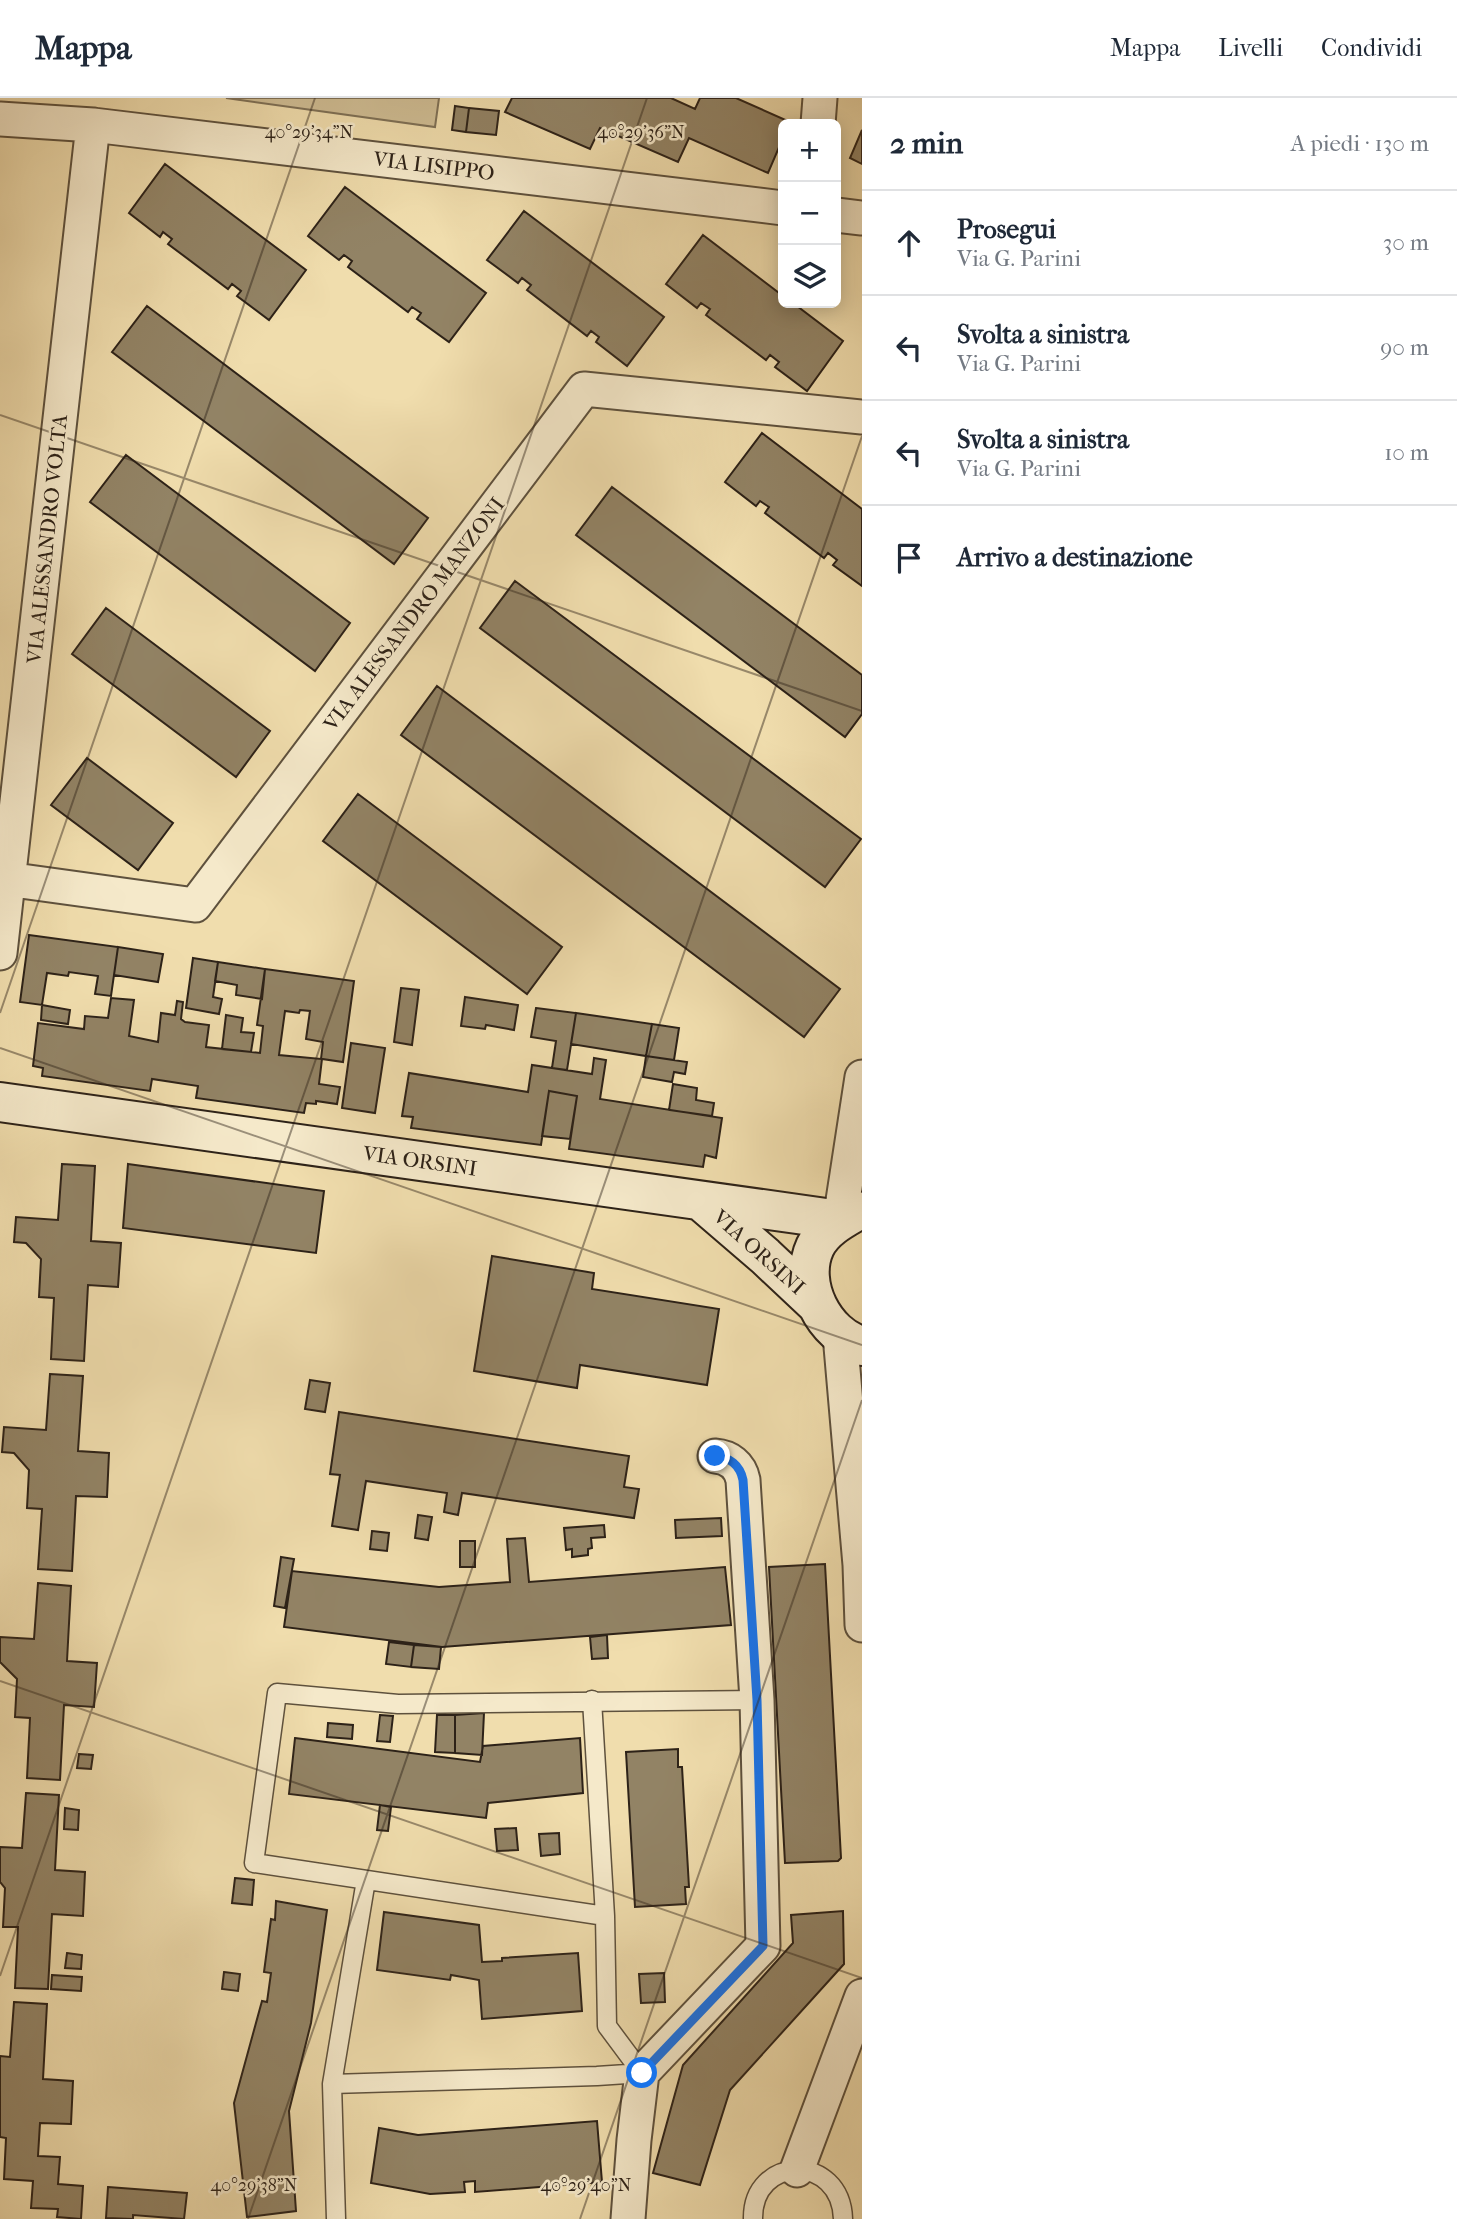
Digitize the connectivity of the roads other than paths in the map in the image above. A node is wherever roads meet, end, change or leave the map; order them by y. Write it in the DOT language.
graph roads {
  1 [pos="820,98"];
  2 [pos="0,119"];
  3 [pos="818,119"];
  4 [pos="93,125"];
  5 [pos="778,207"];
  6 [pos="841,216"];
  7 [pos="862,218"];
  8 [pos="862,417"];
  9 [pos="5,879"];
  10 [pos="0,954"];
  11 [pos="862,1077"];
  12 [pos="0,1102"];
  13 [pos="701,1201"];
  14 [pos="851,1215"];
  15 [pos="816,1304"];
  16 [pos="851,1340"];
  17 [pos="715,1456"];
  18 [pos="861,1561"];
  19 [pos="862,1625"];
  20 [pos="592,1700"];
  21 [pos="757,1700"];
  22 [pos="366,1880"];
  23 [pos="605,1916"];
  24 [pos="862,1997"];
  25 [pos="642,2073"];
  26 [pos="332,2084"];
  27 [pos="797,2170"];
  28 [pos="336,2219"];
  29 [pos="628,2219"];
  30 [pos="753,2219"];
  31 [pos="843,2219"];
  1 -- 3 [label="street"];
  2 -- 4 [label="street, VIA LISIPPO"];
  4 -- 5 [label="street, VIA LISIPPO"];
  4 -- 9 [label="street, VIA ALESSANDRO VOLTA"];
  6 -- 7 [label="street"];
  8 -- 9 [label="street, VIA ALESSANDRO MANZONI"];
  9 -- 10 [label="street, VIA ALESSANDRO VOLTA"];
  11 -- 14 [label="street"];
  12 -- 13 [label="main road, VIA ORSINI"];
  13 -- 14 [label="main road, VIA ORSINI"];
  13 -- 15 [label="main road, VIA ORSINI"];
  14 -- 15 [label="main road"];
  15 -- 16 [label="main road, VIA ORSINI"];
  16 -- 18 [label="street"];
  17 -- 21 [label="street"];
  18 -- 19 [label="street"];
  20 -- 21 [label="lane"];
  20 -- 22 [label="lane"];
  20 -- 23 [label="lane"];
  21 -- 25 [label="street"];
  22 -- 23 [label="lane"];
  22 -- 26 [label="lane"];
  23 -- 25 [label="lane"];
  24 -- 27 [label="street"];
  25 -- 26 [label="lane"];
  25 -- 29 [label="street"];
  26 -- 28 [label="lane"];
  27 -- 30 [label="lane"];
  27 -- 31 [label="lane"];
}
